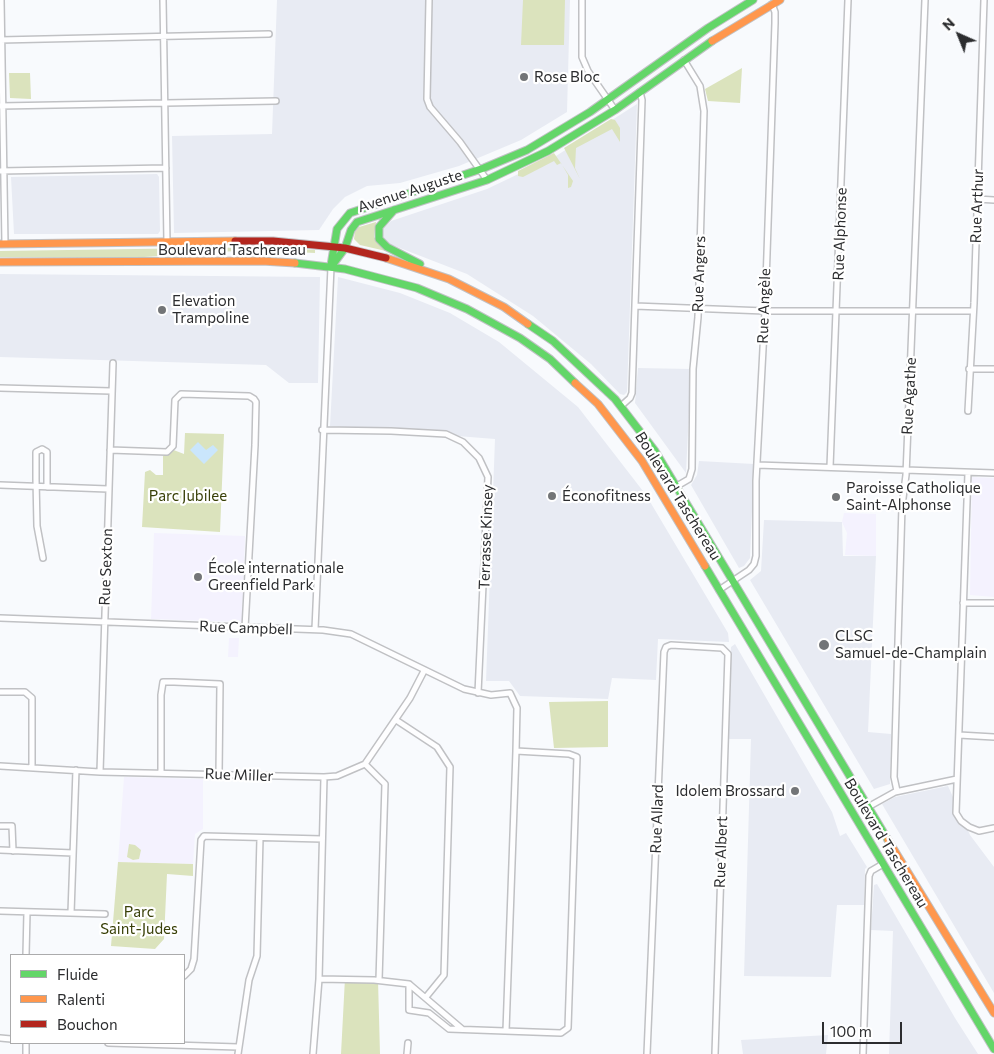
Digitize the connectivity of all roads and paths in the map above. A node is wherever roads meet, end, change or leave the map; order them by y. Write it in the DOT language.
graph roads {
  1 [pos="1,0"];
  2 [pos="163,0"];
  3 [pos="429,0"];
  4 [pos="582,0"];
  5 [pos="753,0"];
  6 [pos="780,0"];
  7 [pos="848,0"];
  8 [pos="925,0"];
  9 [pos="984,0"];
  10 [pos="772,4"];
  11 [pos="269,34"];
  12 [pos="164,37"];
  13 [pos="1,40"];
  14 [pos="684,60"];
  15 [pos="640,92"];
  16 [pos="608,100"];
  17 [pos="276,101"];
  18 [pos="165,102"];
  19 [pos="2,106"];
  20 [pos="615,110"];
  21 [pos="166,168"];
  22 [pos="478,170"];
  23 [pos="2,171"];
  24 [pos="487,180"];
  25 [pos="977,199"];
  26 [pos="994,200"];
  27 [pos="394,210"];
  28 [pos="167,242"];
  29 [pos="2,244"];
  30 [pos="333,246"];
  31 [pos="345,248"];
  32 [pos="0,262"];
  33 [pos="331,267"];
  34 [pos="457,283"];
  35 [pos="635,306"];
  36 [pos="698,308"];
  37 [pos="837,310"];
  38 [pos="973,310"];
  39 [pos="765,311"];
  40 [pos="913,311"];
  41 [pos="113,363"];
  42 [pos="969,368"];
  43 [pos="994,369"];
  44 [pos="0,388"];
  45 [pos="111,392"];
  46 [pos="621,406"];
  47 [pos="968,411"];
  48 [pos="322,430"];
  49 [pos="110,450"];
  50 [pos="757,465"];
  51 [pos="830,467"];
  52 [pos="906,471"];
  53 [pos="968,473"];
  54 [pos="994,473"];
  55 [pos="0,485"];
  56 [pos="677,486"];
  57 [pos="37,487"];
  58 [pos="47,487"];
  59 [pos="108,489"];
  60 [pos="43,558"];
  61 [pos="733,581"];
  62 [pos="720,590"];
  63 [pos="963,603"];
  64 [pos="994,604"];
  65 [pos="0,618"];
  66 [pos="105,622"];
  67 [pos="245,628"];
  68 [pos="315,629"];
  69 [pos="726,650"];
  70 [pos="424,671"];
  71 [pos="0,692"];
  72 [pos="478,693"];
  73 [pos="396,720"];
  74 [pos="959,735"];
  75 [pos="994,737"];
  76 [pos="516,752"];
  77 [pos="365,764"];
  78 [pos="0,766"];
  79 [pos="32,767"];
  80 [pos="76,770"];
  81 [pos="100,772"];
  82 [pos="161,773"];
  83 [pos="219,774"];
  84 [pos="324,777"];
  85 [pos="957,779"];
  86 [pos="897,791"];
  87 [pos="868,807"];
  88 [pos="0,826"];
  89 [pos="994,828"];
  90 [pos="260,838"];
  91 [pos="322,839"];
  92 [pos="0,850"];
  93 [pos="13,851"];
  94 [pos="73,853"];
  95 [pos="883,864"];
  96 [pos="0,911"];
  97 [pos="27,912"];
  98 [pos="71,913"];
  99 [pos="105,914"];
  100 [pos="26,954"];
  101 [pos="185,975"];
  102 [pos="318,979"];
  103 [pos="379,980"];
  104 [pos="409,984"];
  105 [pos="426,997"];
  106 [pos="994,1013"];
  107 [pos="463,1029"];
  108 [pos="506,1031"];
  109 [pos="408,1042"];
  110 [pos="140,1044"];
  111 [pos="238,1047"];
  112 [pos="994,1049"];
  113 [pos="238,1054"];
  114 [pos="313,1054"];
  115 [pos="407,1054"];
  116 [pos="647,1054"];
  117 [pos="714,1054"];
  118 [pos="863,1054"];
  1 -- 13 [label="street"];
  2 -- 12 [label="street"];
  3 -- 22 [label="street"];
  4 -- 16 [label="street"];
  5 -- 16 [label="main road, Avenue Auguste"];
  6 -- 10 [label="main road, Avenue Auguste"];
  7 -- 37 [label="street, Rue Alphonse"];
  8 -- 40 [label="street, Rue Agathe"];
  9 -- 25 [label="street, Rue Arthur"];
  10 -- 14 [label="main road, Avenue Auguste"];
  10 -- 39 [label="street, Rue Angèle"];
  11 -- 12 [label="street"];
  12 -- 13 [label="street"];
  12 -- 18 [label="street"];
  13 -- 19 [label="street"];
  14 -- 15 [label="main road, Avenue Auguste"];
  14 -- 36 [label="street, Rue Angers"];
  15 -- 20 [label="main road, Avenue Auguste"];
  15 -- 35 [label="street"];
  16 -- 20 [label="street"];
  16 -- 22 [label="main road, Avenue Auguste"];
  17 -- 18 [label="street"];
  18 -- 19 [label="street"];
  18 -- 21 [label="street"];
  19 -- 23 [label="street"];
  20 -- 24 [label="main road, Avenue Auguste"];
  21 -- 23 [label="street"];
  21 -- 28 [label="street"];
  22 -- 24 [label="street"];
  22 -- 30 [label="main road, Avenue Auguste"];
  23 -- 29 [label="street"];
  24 -- 27 [label="main road, Avenue Auguste"];
  25 -- 26 [label="street"];
  25 -- 38 [label="street, Rue Arthur"];
  27 -- 31 [label="main road, Avenue Auguste"];
  27 -- 34 [label="main road"];
  28 -- 29 [label="main road, Boulevard Taschereau"];
  28 -- 30 [label="main road, Boulevard Taschereau"];
  30 -- 31 [label="main road, Boulevard Taschereau"];
  30 -- 33 [label="main road, Avenue Auguste"];
  31 -- 33 [label="main road, Avenue Auguste"];
  31 -- 34 [label="main road, Boulevard Taschereau"];
  32 -- 33 [label="main road, Boulevard Taschereau"];
  33 -- 48 [label="street"];
  33 -- 62 [label="main road, Boulevard Taschereau"];
  34 -- 46 [label="main road, Boulevard Taschereau"];
  35 -- 36 [label="street"];
  35 -- 46 [label="street"];
  36 -- 39 [label="street"];
  36 -- 56 [label="street, Rue Angers"];
  37 -- 39 [label="street"];
  37 -- 40 [label="street"];
  37 -- 51 [label="street, Rue Alphonse"];
  38 -- 40 [label="street"];
  38 -- 42 [label="street, Rue Arthur"];
  39 -- 50 [label="street, Rue Angèle"];
  40 -- 52 [label="street, Rue Agathe"];
  41 -- 45 [label="street, Rue Sexton"];
  42 -- 43 [label="street"];
  42 -- 47 [label="street, Rue Arthur"];
  44 -- 45 [label="street"];
  45 -- 49 [label="street, Rue Sexton"];
  46 -- 56 [label="main road, Boulevard Taschereau"];
  48 -- 68 [label="street"];
  48 -- 72 [label="street, Terrasse Kinsey"];
  49 -- 59 [label="street, Rue Sexton"];
  49 -- 67 [label="street"];
  50 -- 51 [label="street"];
  50 -- 61 [label="street, Rue Angèle"];
  51 -- 52 [label="street"];
  52 -- 53 [label="street"];
  52 -- 86 [label="street, Rue Agathe"];
  53 -- 54 [label="street"];
  53 -- 63 [label="street"];
  55 -- 57 [label="street"];
  56 -- 61 [label="main road, Boulevard Taschereau"];
  57 -- 58 [label="street"];
  57 -- 58 [label="street"];
  57 -- 60 [label="street"];
  58 -- 59 [label="street"];
  59 -- 66 [label="street, Rue Sexton"];
  61 -- 62 [label="street, Rue Angèle"];
  61 -- 87 [label="main road, Boulevard Taschereau"];
  62 -- 95 [label="main road, Boulevard Taschereau"];
  63 -- 64 [label="street"];
  63 -- 74 [label="street"];
  65 -- 66 [label="street, Rue Campbell"];
  66 -- 67 [label="street, Rue Campbell"];
  66 -- 81 [label="street, Rue Sexton"];
  67 -- 68 [label="street, Rue Campbell"];
  68 -- 70 [label="street, Rue Campbell"];
  69 -- 116 [label="street, Rue Allard"];
  69 -- 117 [label="street, Rue Albert"];
  70 -- 72 [label="street, Rue Campbell"];
  70 -- 73 [label="street"];
  71 -- 79 [label="street"];
  72 -- 76 [label="street"];
  73 -- 77 [label="street"];
  73 -- 105 [label="street"];
  74 -- 75 [label="street"];
  74 -- 85 [label="street"];
  76 -- 108 [label="street"];
  76 -- 108 [label="street"];
  77 -- 84 [label="street, Rue Miller"];
  77 -- 103 [label="street"];
  78 -- 79 [label="street, Rue Miller"];
  79 -- 80 [label="street, Rue Miller"];
  80 -- 81 [label="street, Rue Miller"];
  80 -- 94 [label="street"];
  81 -- 82 [label="street, Rue Miller"];
  82 -- 83 [label="street, Rue Miller"];
  82 -- 83 [label="street"];
  83 -- 84 [label="street, Rue Miller"];
  84 -- 91 [label="street"];
  85 -- 86 [label="street"];
  85 -- 89 [label="street"];
  86 -- 87 [label="street"];
  87 -- 106 [label="main road, Boulevard Taschereau"];
  88 -- 93 [label="street"];
  90 -- 91 [label="street"];
  90 -- 101 [label="street"];
  90 -- 111 [label="street"];
  91 -- 102 [label="street"];
  92 -- 93 [label="street"];
  93 -- 94 [label="street"];
  94 -- 98 [label="street"];
  95 -- 112 [label="main road, Boulevard Taschereau"];
  95 -- 118 [label="street"];
  96 -- 97 [label="street"];
  97 -- 98 [label="street"];
  97 -- 100 [label="street"];
  98 -- 99 [label="street"];
  102 -- 103 [label="street"];
  102 -- 114 [label="street"];
  103 -- 104 [label="street"];
  104 -- 105 [label="street"];
  104 -- 107 [label="street"];
  105 -- 107 [label="street"];
  107 -- 108 [label="street"];
  109 -- 115 [label="street"];
  110 -- 111 [label="street"];
  111 -- 113 [label="street"];
}
